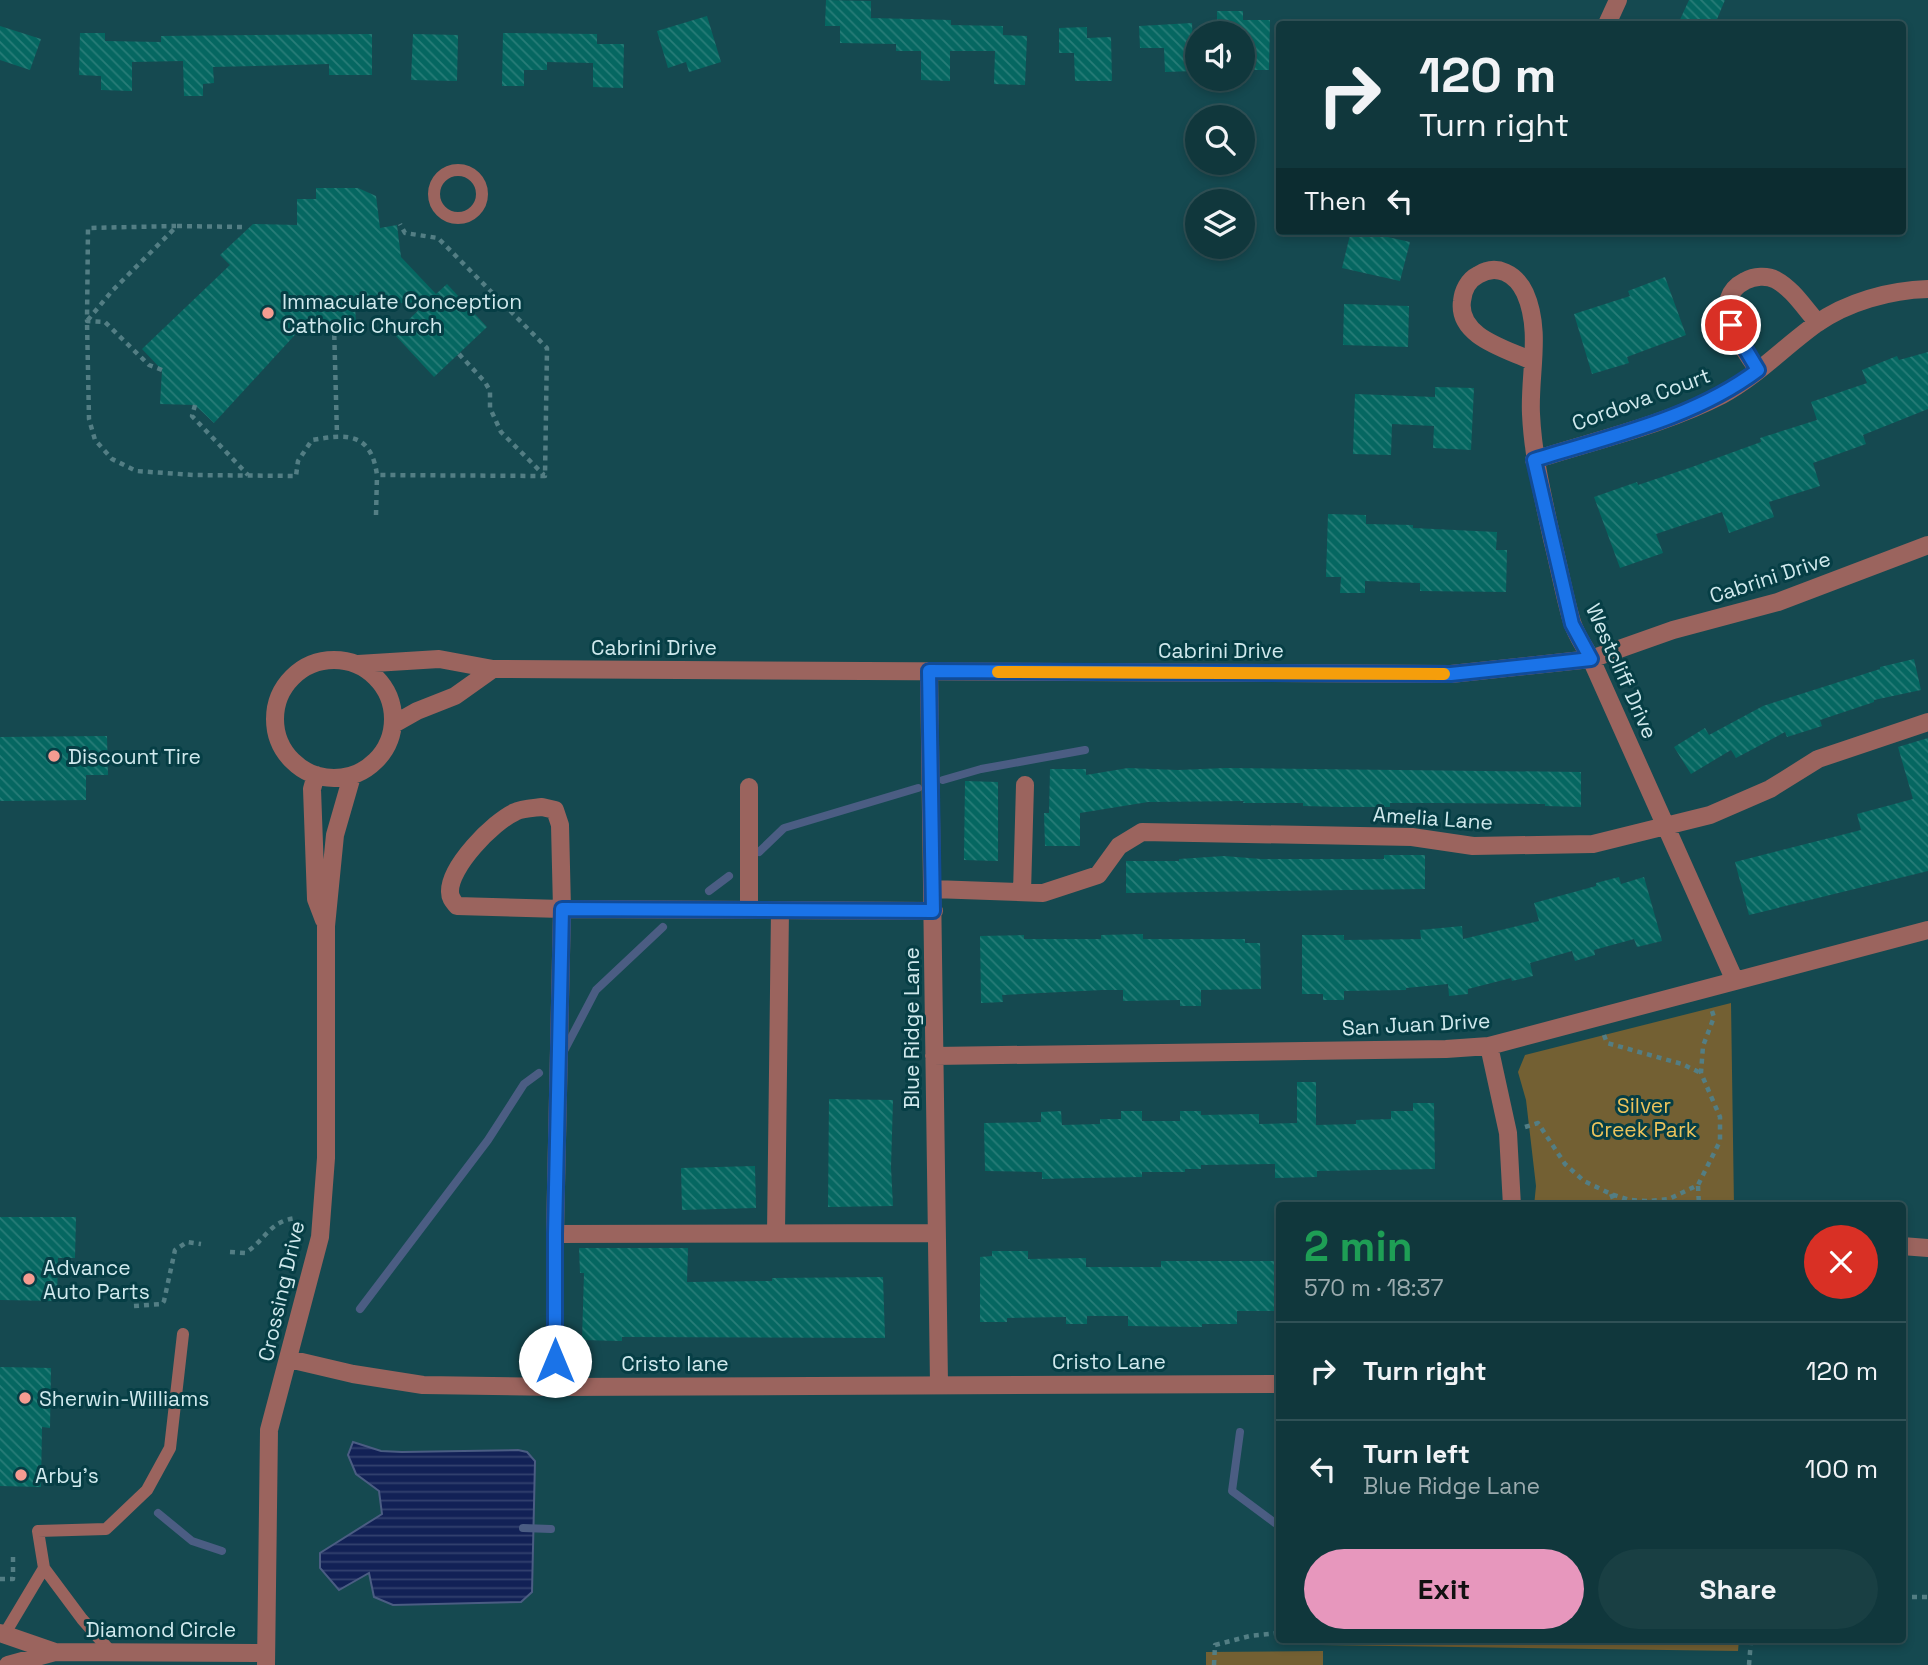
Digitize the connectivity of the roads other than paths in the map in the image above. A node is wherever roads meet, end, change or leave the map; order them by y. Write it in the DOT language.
graph roads {
  1 [pos="1618,0"];
  2 [pos="1608,21"];
  3 [pos="1928,289"];
  4 [pos="1818,323"];
  5 [pos="1532,361"];
  6 [pos="1758,370"];
  7 [pos="1534,460"];
  8 [pos="1928,545"];
  9 [pos="1591,659"];
  10 [pos="358,664"];
  11 [pos="493,669"];
  12 [pos="929,671"];
  13 [pos="1928,722"];
  14 [pos="394,724"];
  15 [pos="316,775"];
  16 [pos="352,776"];
  17 [pos="1025,785"];
  18 [pos="749,787"];
  19 [pos="1666,827"];
  20 [pos="933,889"];
  21 [pos="1022,892"];
  22 [pos="562,909"];
  23 [pos="749,909"];
  24 [pos="780,909"];
  25 [pos="933,911"];
  26 [pos="326,926"];
  27 [pos="1928,930"];
  28 [pos="1735,981"];
  29 [pos="1489,1046"];
  30 [pos="934,1056"];
  31 [pos="1511,1202"];
  32 [pos="776,1233"];
  33 [pos="936,1233"];
  34 [pos="555,1234"];
  35 [pos="1906,1246"];
  36 [pos="1928,1248"];
  37 [pos="183,1334"];
  38 [pos="289,1359"];
  39 [pos="939,1384"];
  40 [pos="1276,1384"];
  41 [pos="555,1387"];
  42 [pos="44,1568"];
  43 [pos="2,1634"];
  44 [pos="55,1652"];
  45 [pos="111,1652"];
  46 [pos="266,1659"];
  47 [pos="8,1665"];
  1 -- 2 [label="street"];
  3 -- 4 [label="street, Cordova Court"];
  4 -- 6 [label="street, Cordova Court"];
  4 -- 6 [label="street"];
  5 -- 5 [label="street, Westcliff Drive"];
  5 -- 7 [label="street, Westcliff Drive"];
  6 -- 7 [label="street, Cordova Court"];
  7 -- 9 [label="street, Westcliff Drive"];
  8 -- 9 [label="street, Cabrini Drive"];
  9 -- 12 [label="street, Cabrini Drive"];
  9 -- 19 [label="street, Westcliff Drive"];
  10 -- 11 [label="street, Cabrini Drive"];
  10 -- 14 [label="street"];
  10 -- 15 [label="street"];
  11 -- 12 [label="street, Cabrini Drive"];
  11 -- 14 [label="street"];
  12 -- 20 [label="street, Blue Ridge Lane"];
  13 -- 19 [label="street, Amelia Lane"];
  14 -- 16 [label="street"];
  15 -- 16 [label="street"];
  15 -- 26 [label="street, Crossing Drive"];
  16 -- 26 [label="street, Crossing Drive"];
  17 -- 21 [label="street"];
  18 -- 23 [label="street"];
  19 -- 21 [label="street, Amelia Lane"];
  19 -- 28 [label="street, Westcliff Drive"];
  20 -- 21 [label="street, Amelia Lane"];
  20 -- 25 [label="street, Blue Ridge Lane"];
  22 -- 22 [label="street"];
  22 -- 23 [label="street"];
  22 -- 34 [label="street"];
  23 -- 24 [label="street"];
  24 -- 25 [label="street"];
  24 -- 32 [label="street"];
  25 -- 30 [label="street, Blue Ridge Lane"];
  26 -- 38 [label="street, Crossing Drive"];
  27 -- 28 [label="street, San Juan Drive"];
  28 -- 29 [label="street, San Juan Drive"];
  29 -- 30 [label="street, San Juan Drive"];
  29 -- 31 [label="street"];
  30 -- 33 [label="street, Blue Ridge Lane"];
  32 -- 33 [label="street"];
  32 -- 34 [label="street"];
  33 -- 39 [label="street, Blue Ridge Lane"];
  34 -- 41 [label="street"];
  35 -- 36 [label="street"];
  37 -- 42 [label="lane"];
  38 -- 41 [label="street, Cristo lane"];
  38 -- 46 [label="street, Crossing Drive"];
  39 -- 40 [label="street, Cristo Lane"];
  39 -- 41 [label="street, Cristo lane"];
  42 -- 43 [label="lane"];
  42 -- 45 [label="lane"];
  43 -- 44 [label="street, Diamond Circle"];
  44 -- 45 [label="street, Diamond Circle"];
  44 -- 47 [label="street, Diamond Circle"];
  45 -- 46 [label="street, Diamond Circle"];
}
